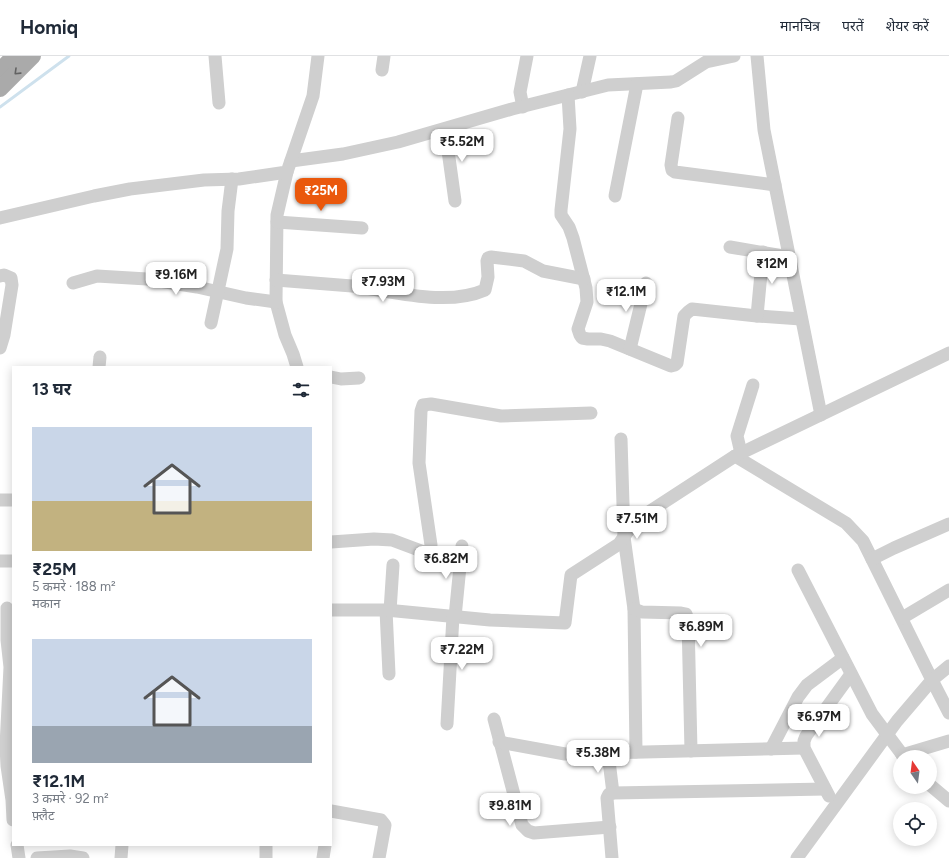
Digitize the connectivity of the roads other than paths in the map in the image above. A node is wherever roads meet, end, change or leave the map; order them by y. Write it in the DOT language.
graph roads {
  1 [pos="14,56"];
  2 [pos="33,56"];
  3 [pos="215,56"];
  4 [pos="318,56"];
  5 [pos="384,56"];
  6 [pos="527,56"];
  7 [pos="590,56"];
  8 [pos="731,56"];
  9 [pos="757,56"];
  10 [pos="0,70"];
  11 [pos="382,70"];
  12 [pos="637,84"];
  13 [pos="0,88"];
  14 [pos="582,92"];
  15 [pos="568,96"];
  16 [pos="219,103"];
  17 [pos="523,107"];
  18 [pos="678,118"];
  19 [pos="445,129"];
  20 [pos="289,166"];
  21 [pos="232,179"];
  22 [pos="775,185"];
  23 [pos="615,196"];
  24 [pos="455,201"];
  25 [pos="0,218"];
  26 [pos="277,222"];
  27 [pos="362,228"];
  28 [pos="730,246"];
  29 [pos="763,252"];
  30 [pos="789,257"];
  31 [pos="0,276"];
  32 [pos="584,279"];
  33 [pos="276,280"];
  34 [pos="73,283"];
  35 [pos="646,284"];
  36 [pos="217,292"];
  37 [pos="276,302"];
  38 [pos="757,316"];
  39 [pos="801,319"];
  40 [pos="211,323"];
  41 [pos="0,348"];
  42 [pos="630,349"];
  43 [pos="949,353"];
  44 [pos="297,366"];
  45 [pos="332,377"];
  46 [pos="359,378"];
  47 [pos="753,385"];
  48 [pos="591,413"];
  49 [pos="821,415"];
  50 [pos="621,439"];
  51 [pos="738,454"];
  52 [pos="0,500"];
  53 [pos="12,500"];
  54 [pos="949,524"];
  55 [pos="624,537"];
  56 [pos="332,542"];
  57 [pos="462,546"];
  58 [pos="872,559"];
  59 [pos="0,561"];
  60 [pos="12,561"];
  61 [pos="393,565"];
  62 [pos="798,570"];
  63 [pos="949,590"];
  64 [pos="7,608"];
  65 [pos="634,608"];
  66 [pos="332,610"];
  67 [pos="388,610"];
  68 [pos="454,616"];
  69 [pos="902,618"];
  70 [pos="843,658"];
  71 [pos="949,666"];
  72 [pos="389,674"];
  73 [pos="851,674"];
  74 [pos="932,680"];
  75 [pos="949,713"];
  76 [pos="494,719"];
  77 [pos="447,724"];
  78 [pos="887,734"];
  79 [pos="949,741"];
  80 [pos="499,742"];
  81 [pos="804,748"];
  82 [pos="771,749"];
  83 [pos="899,750"];
  84 [pos="921,750"];
  85 [pos="691,751"];
  86 [pos="636,752"];
  87 [pos="608,753"];
  88 [pos="825,789"];
  89 [pos="937,791"];
  90 [pos="613,793"];
  91 [pos="12,800"];
  92 [pos="949,801"];
  93 [pos="834,807"];
  94 [pos="332,811"];
  95 [pos="610,827"];
  96 [pos="17,846"];
  97 [pos="122,846"];
  98 [pos="266,846"];
  99 [pos="325,846"];
  100 [pos="20,858"];
  101 [pos="37,858"];
  102 [pos="83,858"];
  103 [pos="121,858"];
  104 [pos="266,858"];
  105 [pos="323,858"];
  106 [pos="381,858"];
  107 [pos="612,858"];
  108 [pos="797,858"];
  1 -- 10 [label="main road"];
  2 -- 13 [label="main road, one-way"];
  3 -- 16 [label="street"];
  4 -- 20 [label="street"];
  5 -- 11 [label="street"];
  6 -- 17 [label="street"];
  7 -- 14 [label="street"];
  8 -- 12 [label="street"];
  9 -- 22 [label="street"];
  12 -- 14 [label="street"];
  12 -- 23 [label="street"];
  14 -- 15 [label="street"];
  15 -- 17 [label="street"];
  15 -- 32 [label="street"];
  17 -- 19 [label="street"];
  18 -- 22 [label="street"];
  19 -- 20 [label="street"];
  19 -- 24 [label="street"];
  20 -- 21 [label="street"];
  20 -- 26 [label="street"];
  21 -- 25 [label="street"];
  21 -- 36 [label="street"];
  22 -- 30 [label="street"];
  26 -- 27 [label="street"];
  26 -- 33 [label="street"];
  28 -- 29 [label="street"];
  29 -- 30 [label="street"];
  29 -- 38 [label="street"];
  30 -- 39 [label="street"];
  31 -- 41 [label="street"];
  32 -- 33 [label="street"];
  32 -- 42 [label="street"];
  33 -- 37 [label="street"];
  34 -- 36 [label="street"];
  35 -- 42 [label="street"];
  36 -- 37 [label="street"];
  36 -- 40 [label="street"];
  37 -- 44 [label="street"];
  38 -- 39 [label="street"];
  38 -- 42 [label="street"];
  39 -- 49 [label="street"];
  43 -- 49 [label="street"];
  45 -- 46 [label="street"];
  47 -- 51 [label="street"];
  48 -- 56 [label="street"];
  49 -- 51 [label="street"];
  50 -- 55 [label="street"];
  51 -- 55 [label="street"];
  51 -- 58 [label="street"];
  52 -- 53 [label="street"];
  54 -- 58 [label="street"];
  55 -- 65 [label="street"];
  55 -- 68 [label="street"];
  57 -- 68 [label="street"];
  58 -- 69 [label="street"];
  59 -- 60 [label="street"];
  61 -- 67 [label="street"];
  62 -- 70 [label="street"];
  63 -- 69 [label="street"];
  64 -- 91 [label="street"];
  65 -- 85 [label="street"];
  65 -- 86 [label="street"];
  66 -- 67 [label="street"];
  67 -- 68 [label="street"];
  67 -- 72 [label="street"];
  68 -- 77 [label="street"];
  69 -- 74 [label="street"];
  70 -- 73 [label="street"];
  70 -- 82 [label="street"];
  71 -- 74 [label="street"];
  73 -- 78 [label="street"];
  73 -- 81 [label="street"];
  74 -- 75 [label="street"];
  74 -- 78 [label="street"];
  76 -- 80 [label="street"];
  78 -- 83 [label="street"];
  78 -- 93 [label="street"];
  79 -- 84 [label="street"];
  80 -- 87 [label="street"];
  80 -- 95 [label="street"];
  81 -- 82 [label="street"];
  81 -- 88 [label="street"];
  82 -- 85 [label="street"];
  85 -- 86 [label="street"];
  86 -- 87 [label="street"];
  87 -- 90 [label="street"];
  88 -- 90 [label="street"];
  88 -- 93 [label="street"];
  89 -- 92 [label="street"];
  90 -- 95 [label="street"];
  93 -- 108 [label="street"];
  94 -- 106 [label="street"];
  95 -- 107 [label="street"];
  96 -- 100 [label="street"];
  97 -- 103 [label="street"];
  98 -- 104 [label="street"];
  99 -- 105 [label="street"];
  101 -- 102 [label="street"];
}
